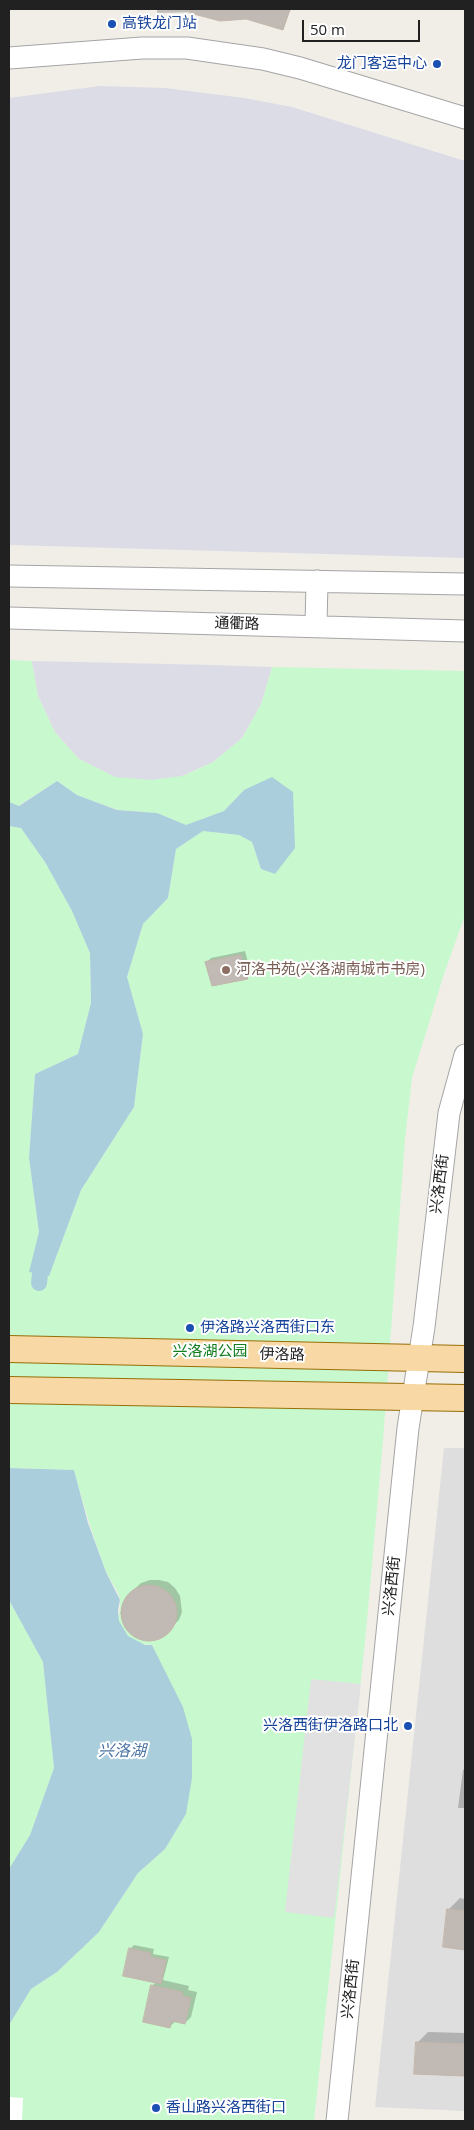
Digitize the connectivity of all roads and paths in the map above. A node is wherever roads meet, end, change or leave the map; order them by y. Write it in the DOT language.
graph roads {
  1 [pos="9,58"];
  2 [pos="465,118"];
  3 [pos="9,576"];
  4 [pos="317,581"];
  5 [pos="465,584"];
  6 [pos="9,618"];
  7 [pos="316,626"];
  8 [pos="465,631"];
  9 [pos="465,1055"];
  10 [pos="465,1102"];
  11 [pos="9,1349"];
  12 [pos="424,1359"];
  13 [pos="465,1359"];
  14 [pos="9,1390"];
  15 [pos="419,1397"];
  16 [pos="465,1398"];
  17 [pos="337,2121"];
  18 [pos="350,2121"];
  1 -- 2 [label="street"];
  3 -- 4 [label="street"];
  4 -- 5 [label="street"];
  4 -- 7 [label="street"];
  6 -- 7 [label="street, 通衢路"];
  7 -- 8 [label="street, 通衢路"];
  9 -- 12 [label="street, 兴洛西街"];
  10 -- 12 [label="street, 兴洛西街"];
  11 -- 12 [label="main road, 伊洛路"];
  12 -- 13 [label="main road, 伊洛路"];
  12 -- 15 [label="street, 兴洛西街"];
  14 -- 15 [label="main road"];
  15 -- 16 [label="main road"];
  15 -- 17 [label="street, 兴洛西街"];
  15 -- 18 [label="street, 兴洛西街"];
}
